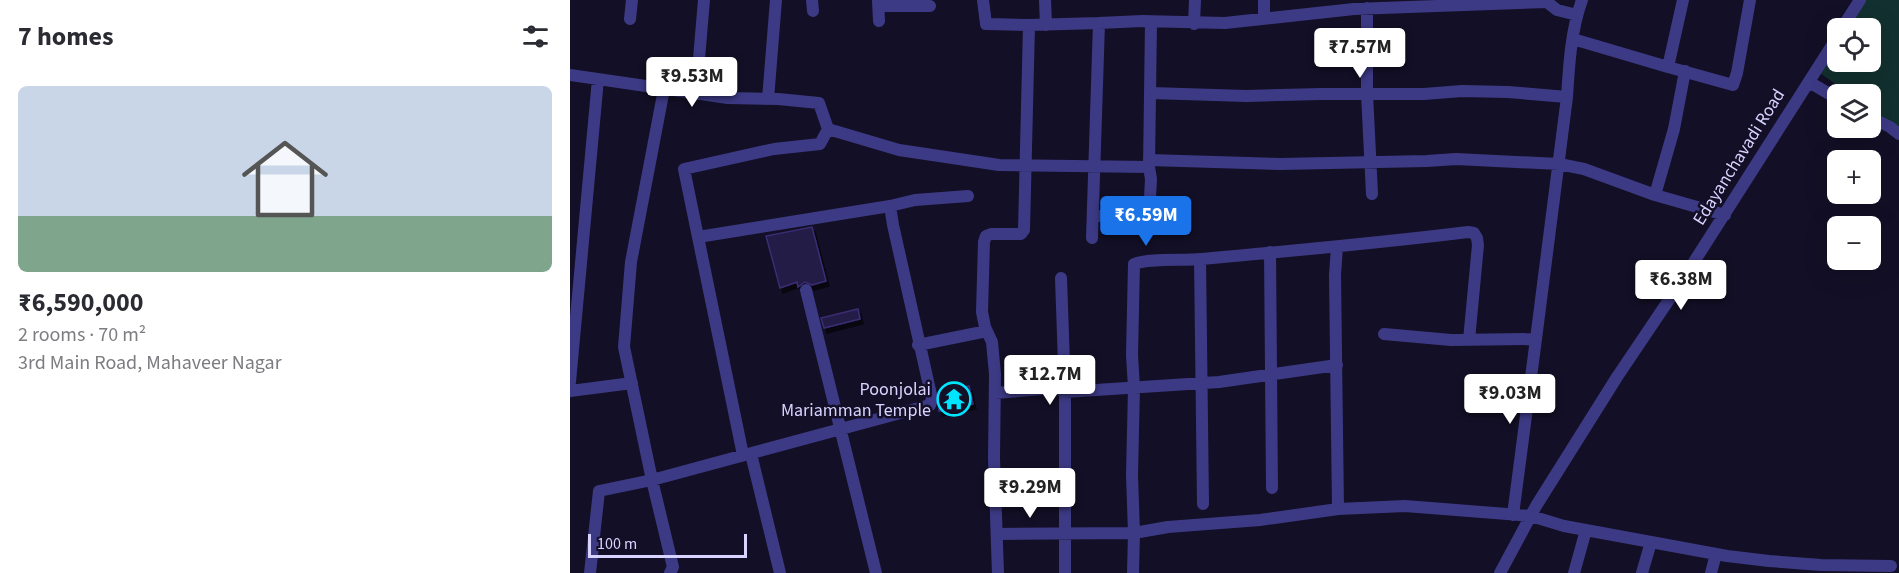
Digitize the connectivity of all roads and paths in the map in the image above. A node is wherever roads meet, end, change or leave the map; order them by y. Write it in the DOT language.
graph roads {
  1 [pos="632,0"];
  2 [pos="704,0"];
  3 [pos="776,0"];
  4 [pos="983,0"];
  5 [pos="1045,0"];
  6 [pos="1195,0"];
  7 [pos="1264,0"];
  8 [pos="1582,0"];
  9 [pos="1683,0"];
  10 [pos="1750,0"];
  11 [pos="1860,0"];
  12 [pos="1547,1"];
  13 [pos="1485,2"];
  14 [pos="878,3"];
  15 [pos="1441,3"];
  16 [pos="1354,4"];
  17 [pos="1397,4"];
  18 [pos="930,6"];
  19 [pos="1367,8"];
  20 [pos="1576,15"];
  21 [pos="1264,18"];
  22 [pos="1848,18"];
  23 [pos="630,19"];
  24 [pos="879,21"];
  25 [pos="1151,22"];
  26 [pos="1099,23"];
  27 [pos="1194,24"];
  28 [pos="1029,25"];
  29 [pos="1047,25"];
  30 [pos="1573,39"];
  31 [pos="1827,53"];
  32 [pos="1668,67"];
  33 [pos="1685,71"];
  34 [pos="570,75"];
  35 [pos="598,80"];
  36 [pos="1809,82"];
  37 [pos="664,89"];
  38 [pos="1150,93"];
  39 [pos="1827,93"];
  40 [pos="696,94"];
  41 [pos="1367,94"];
  42 [pos="1567,97"];
  43 [pos="768,99"];
  44 [pos="1881,122"];
  45 [pos="828,129"];
  46 [pos="1899,134"];
  47 [pos="1370,162"];
  48 [pos="1149,164"];
  49 [pos="1559,164"];
  50 [pos="1025,166"];
  51 [pos="1094,167"];
  52 [pos="1372,194"];
  53 [pos="1655,195"];
  54 [pos="968,196"];
  55 [pos="890,206"];
  56 [pos="1725,215"];
  57 [pos="1093,216"];
  58 [pos="698,237"];
  59 [pos="1092,237"];
  60 [pos="1337,247"];
  61 [pos="1270,252"];
  62 [pos="1200,259"];
  63 [pos="1061,278"];
  64 [pos="806,290"];
  65 [pos="1384,334"];
  66 [pos="989,336"];
  67 [pos="1536,339"];
  68 [pos="1468,340"];
  69 [pos="918,345"];
  70 [pos="1337,365"];
  71 [pos="1270,375"];
  72 [pos="570,382"];
  73 [pos="632,383"];
  74 [pos="1202,384"];
  75 [pos="1134,388"];
  76 [pos="570,391"];
  77 [pos="1065,392"];
  78 [pos="995,393"];
  79 [pos="840,428"];
  80 [pos="747,454"];
  81 [pos="652,480"];
  82 [pos="1272,488"];
  83 [pos="1203,504"];
  84 [pos="1338,509"];
  85 [pos="1513,515"];
  86 [pos="1531,516"];
  87 [pos="1586,530"];
  88 [pos="1064,533"];
  89 [pos="1134,533"];
  90 [pos="997,534"];
  91 [pos="1651,542"];
  92 [pos="1716,554"];
  93 [pos="1891,566"];
  94 [pos="590,573"];
  95 [pos="670,573"];
  96 [pos="780,573"];
  97 [pos="876,573"];
  98 [pos="998,573"];
  99 [pos="1065,573"];
  100 [pos="1133,573"];
  101 [pos="1500,573"];
  102 [pos="1574,573"];
  103 [pos="1642,573"];
  104 [pos="1711,573"];
  1 -- 23 [label="street"];
  2 -- 40 [label="street"];
  3 -- 43 [label="street"];
  4 -- 28 [label="street"];
  5 -- 29 [label="street"];
  6 -- 27 [label="street"];
  7 -- 21 [label="street"];
  8 -- 20 [label="street"];
  9 -- 32 [label="street"];
  10 -- 33 [label="street"];
  11 -- 22 [label="street"];
  12 -- 13 [label="street"];
  12 -- 20 [label="street"];
  13 -- 15 [label="street"];
  14 -- 18 [label="street"];
  14 -- 24 [label="street"];
  15 -- 17 [label="street"];
  16 -- 19 [label="street"];
  16 -- 21 [label="street"];
  17 -- 19 [label="street"];
  19 -- 41 [label="street"];
  20 -- 30 [label="street"];
  21 -- 27 [label="street"];
  25 -- 26 [label="street"];
  25 -- 27 [label="street"];
  25 -- 38 [label="street"];
  26 -- 29 [label="street"];
  26 -- 51 [label="street"];
  28 -- 29 [label="street"];
  28 -- 50 [label="street"];
  30 -- 32 [label="street"];
  30 -- 42 [label="street"];
  31 -- 36 [label="street, Edayanchavadi Road"];
  32 -- 33 [label="street"];
  33 -- 53 [label="street"];
  34 -- 35 [label="street"];
  35 -- 37 [label="street"];
  35 -- 72 [label="street"];
  36 -- 39 [label="street"];
  36 -- 56 [label="street, Edayanchavadi Road"];
  37 -- 40 [label="street"];
  37 -- 73 [label="street"];
  38 -- 41 [label="street"];
  38 -- 48 [label="street"];
  40 -- 43 [label="street"];
  41 -- 42 [label="street"];
  41 -- 47 [label="street"];
  42 -- 49 [label="street"];
  43 -- 45 [label="street"];
  44 -- 46 [label="street"];
  45 -- 50 [label="street"];
  45 -- 58 [label="street"];
  47 -- 48 [label="street"];
  47 -- 49 [label="street"];
  47 -- 52 [label="street"];
  48 -- 51 [label="street"];
  48 -- 57 [label="street"];
  49 -- 53 [label="street"];
  49 -- 67 [label="street"];
  50 -- 51 [label="street"];
  50 -- 66 [label="street"];
  51 -- 57 [label="street"];
  53 -- 56 [label="street"];
  54 -- 55 [label="street"];
  55 -- 58 [label="street"];
  55 -- 69 [label="street"];
  56 -- 86 [label="street, Edayanchavadi Road"];
  57 -- 59 [label="street"];
  58 -- 80 [label="street"];
  60 -- 61 [label="street"];
  60 -- 68 [label="street"];
  60 -- 70 [label="street"];
  61 -- 62 [label="street"];
  61 -- 71 [label="street"];
  62 -- 74 [label="street"];
  62 -- 75 [label="street"];
  63 -- 77 [label="street"];
  64 -- 79 [label="street"];
  65 -- 68 [label="street"];
  66 -- 69 [label="street"];
  66 -- 78 [label="street"];
  67 -- 68 [label="street"];
  67 -- 85 [label="street"];
  69 -- 79 [label="street"];
  70 -- 71 [label="street"];
  70 -- 84 [label="street"];
  71 -- 74 [label="street"];
  71 -- 82 [label="street"];
  73 -- 76 [label="street"];
  73 -- 81 [label="street"];
  74 -- 75 [label="street"];
  74 -- 83 [label="street"];
  75 -- 77 [label="street"];
  75 -- 89 [label="street"];
  77 -- 78 [label="street"];
  77 -- 88 [label="street"];
  78 -- 90 [label="street"];
  79 -- 80 [label="street"];
  79 -- 97 [label="street"];
  80 -- 81 [label="street"];
  80 -- 96 [label="street"];
  81 -- 94 [label="street"];
  81 -- 95 [label="street"];
  84 -- 85 [label="street"];
  84 -- 89 [label="street"];
  85 -- 86 [label="street"];
  86 -- 87 [label="street"];
  86 -- 101 [label="street, Edayanchavadi Road"];
  87 -- 91 [label="street"];
  87 -- 102 [label="street"];
  88 -- 89 [label="street"];
  88 -- 90 [label="street"];
  88 -- 99 [label="street"];
  89 -- 100 [label="street"];
  90 -- 98 [label="street"];
  91 -- 92 [label="street"];
  91 -- 103 [label="street"];
  92 -- 93 [label="street"];
  92 -- 104 [label="street"];
}
